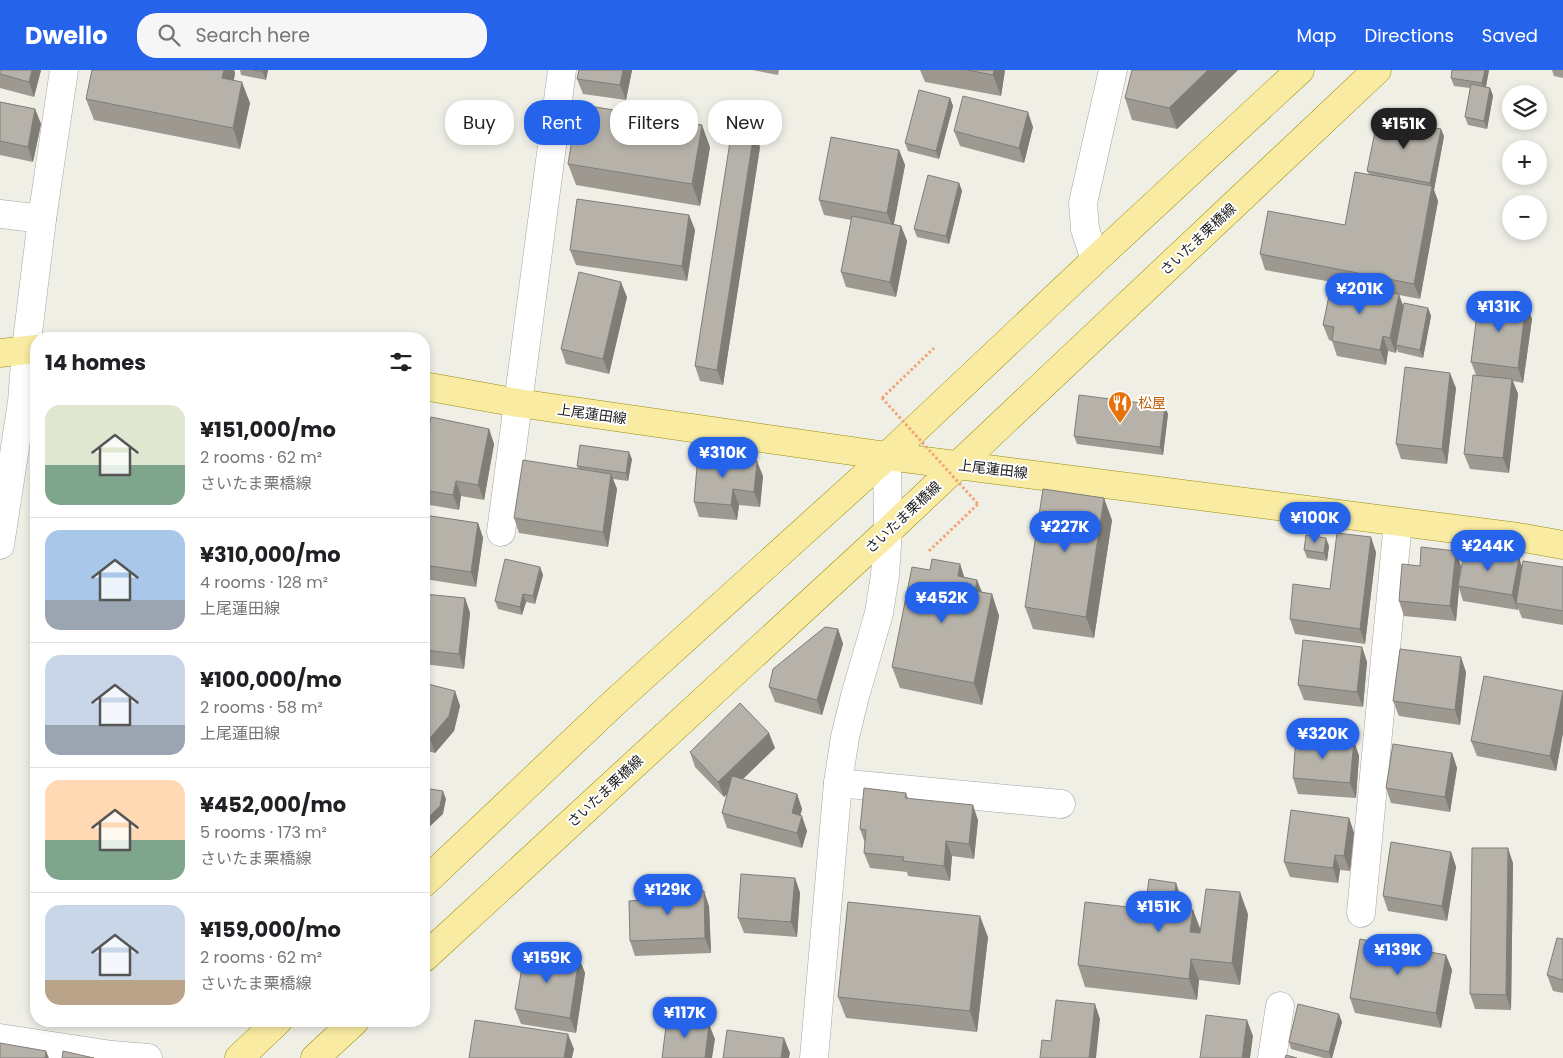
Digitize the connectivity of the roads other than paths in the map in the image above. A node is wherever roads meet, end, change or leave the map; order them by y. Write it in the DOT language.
graph roads {
  1 [pos="64,70"];
  2 [pos="562,70"];
  3 [pos="1113,70"];
  4 [pos="1300,70"];
  5 [pos="1376,70"];
  6 [pos="0,214"];
  7 [pos="42,219"];
  8 [pos="1095,260"];
  9 [pos="21,350"];
  10 [pos="430,387"];
  11 [pos="518,403"];
  12 [pos="887,456"];
  13 [pos="959,464"];
  14 [pos="1398,522"];
  15 [pos="888,531"];
  16 [pos="501,532"];
  17 [pos="1563,544"];
  18 [pos="0,545"];
  19 [pos="838,783"];
  20 [pos="1061,804"];
  21 [pos="430,877"];
  22 [pos="1361,913"];
  23 [pos="430,952"];
  24 [pos="1280,1006"];
  25 [pos="272,1027"];
  26 [pos="349,1027"];
  27 [pos="0,1038"];
  28 [pos="148,1058"];
  29 [pos="239,1058"];
  30 [pos="315,1058"];
  31 [pos="814,1058"];
  32 [pos="1272,1058"];
  1 -- 7 [label="street"];
  2 -- 11 [label="street"];
  3 -- 8 [label="street"];
  4 -- 8 [label="main road"];
  5 -- 13 [label="main road, さいたま栗橋線"];
  6 -- 7 [label="street"];
  7 -- 9 [label="street"];
  8 -- 12 [label="main road"];
  9 -- 18 [label="street"];
  10 -- 11 [label="main road, 上尾蓮田線"];
  11 -- 12 [label="main road, 上尾蓮田線"];
  11 -- 16 [label="street"];
  12 -- 13 [label="main road, 上尾蓮田線"];
  12 -- 15 [label="street"];
  12 -- 21 [label="main road"];
  13 -- 14 [label="main road, 上尾蓮田線"];
  13 -- 15 [label="main road, さいたま栗橋線"];
  14 -- 17 [label="main road, 上尾蓮田線"];
  14 -- 22 [label="street"];
  15 -- 19 [label="street"];
  15 -- 23 [label="main road, さいたま栗橋線"];
  19 -- 20 [label="street"];
  19 -- 31 [label="street"];
  24 -- 32 [label="street"];
  25 -- 29 [label="main road"];
  26 -- 30 [label="main road"];
  27 -- 28 [label="street"];
}
